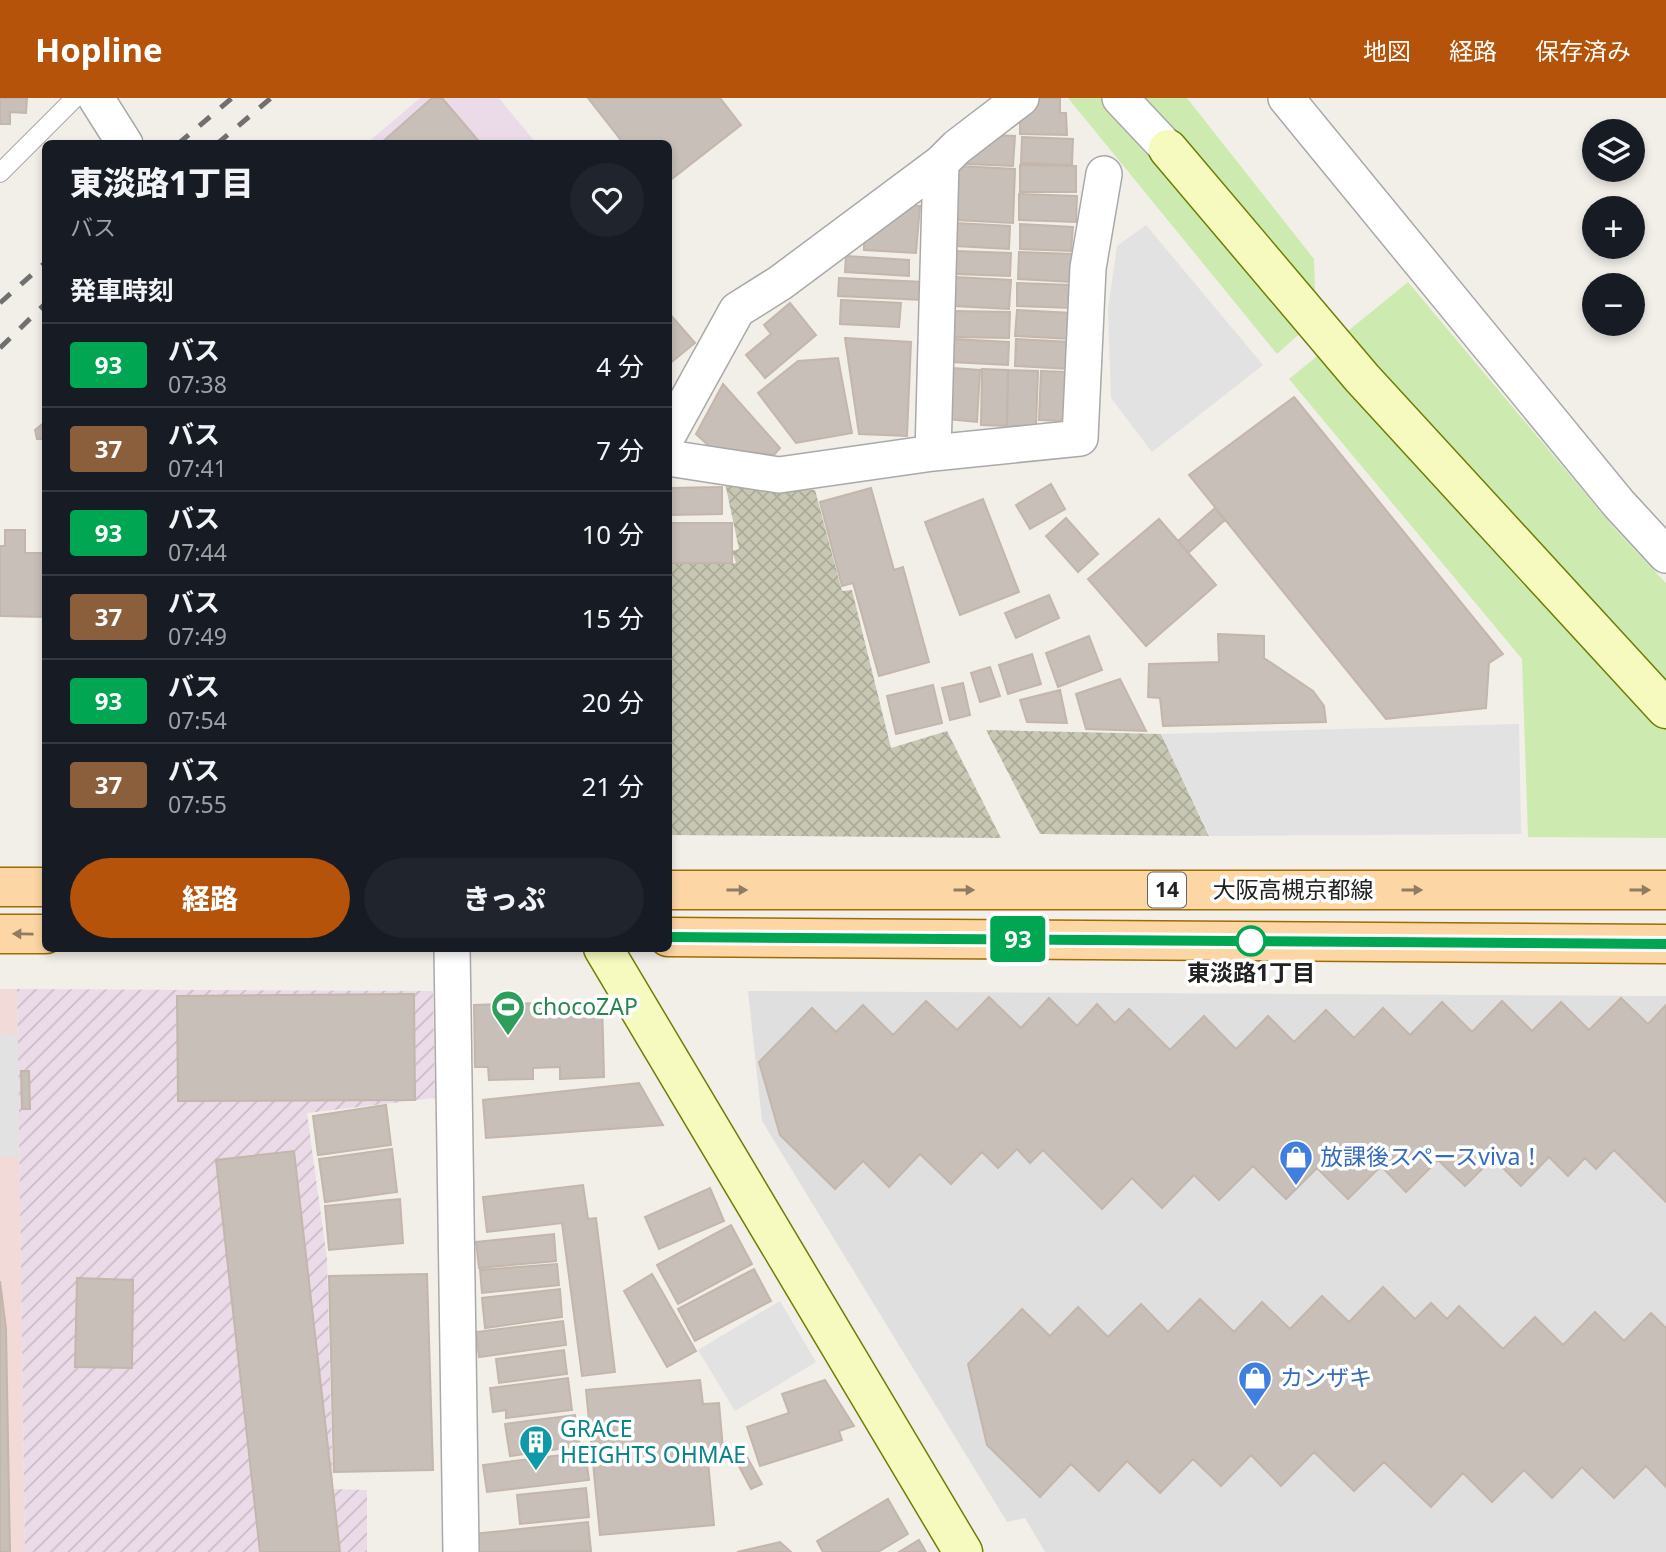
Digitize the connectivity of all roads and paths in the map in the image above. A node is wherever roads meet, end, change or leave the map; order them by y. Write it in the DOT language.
graph roads {
  1 [pos="75,98"];
  2 [pos="96,98"];
  3 [pos="1021,98"];
  4 [pos="1120,98"];
  5 [pos="1135,98"];
  6 [pos="1286,98"];
  7 [pos="122,140"];
  8 [pos="1168,149"];
  9 [pos="942,163"];
  10 [pos="0,173"];
  11 [pos="1104,174"];
  12 [pos="672,428"];
  13 [pos="933,453"];
  14 [pos="672,459"];
  15 [pos="1666,555"];
  16 [pos="1666,709"];
  17 [pos="0,887"];
  18 [pos="42,887"];
  19 [pos="672,890"];
  20 [pos="1666,890"];
  21 [pos="0,934"];
  22 [pos="42,934"];
  23 [pos="672,937"];
  24 [pos="1666,944"];
  25 [pos="452,952"];
  26 [pos="605,952"];
  27 [pos="461,1552"];
  28 [pos="963,1552"];
  1 -- 10 [label="lane"];
  2 -- 7 [label="street"];
  3 -- 9 [label="street"];
  4 -- 8 [label="street"];
  5 -- 8 [label="street"];
  6 -- 15 [label="street"];
  8 -- 16 [label="street"];
  9 -- 12 [label="street"];
  9 -- 13 [label="street"];
  11 -- 13 [label="street"];
  13 -- 14 [label="street"];
  17 -- 18 [label="main road"];
  19 -- 20 [label="main road, 大阪高槻京都線 / 14, one-way"];
  22 -- 21 [label="main road, one-way"];
  23 -- 24 [label="main road, 14"];
  25 -- 27 [label="street"];
  26 -- 28 [label="street"];
}
